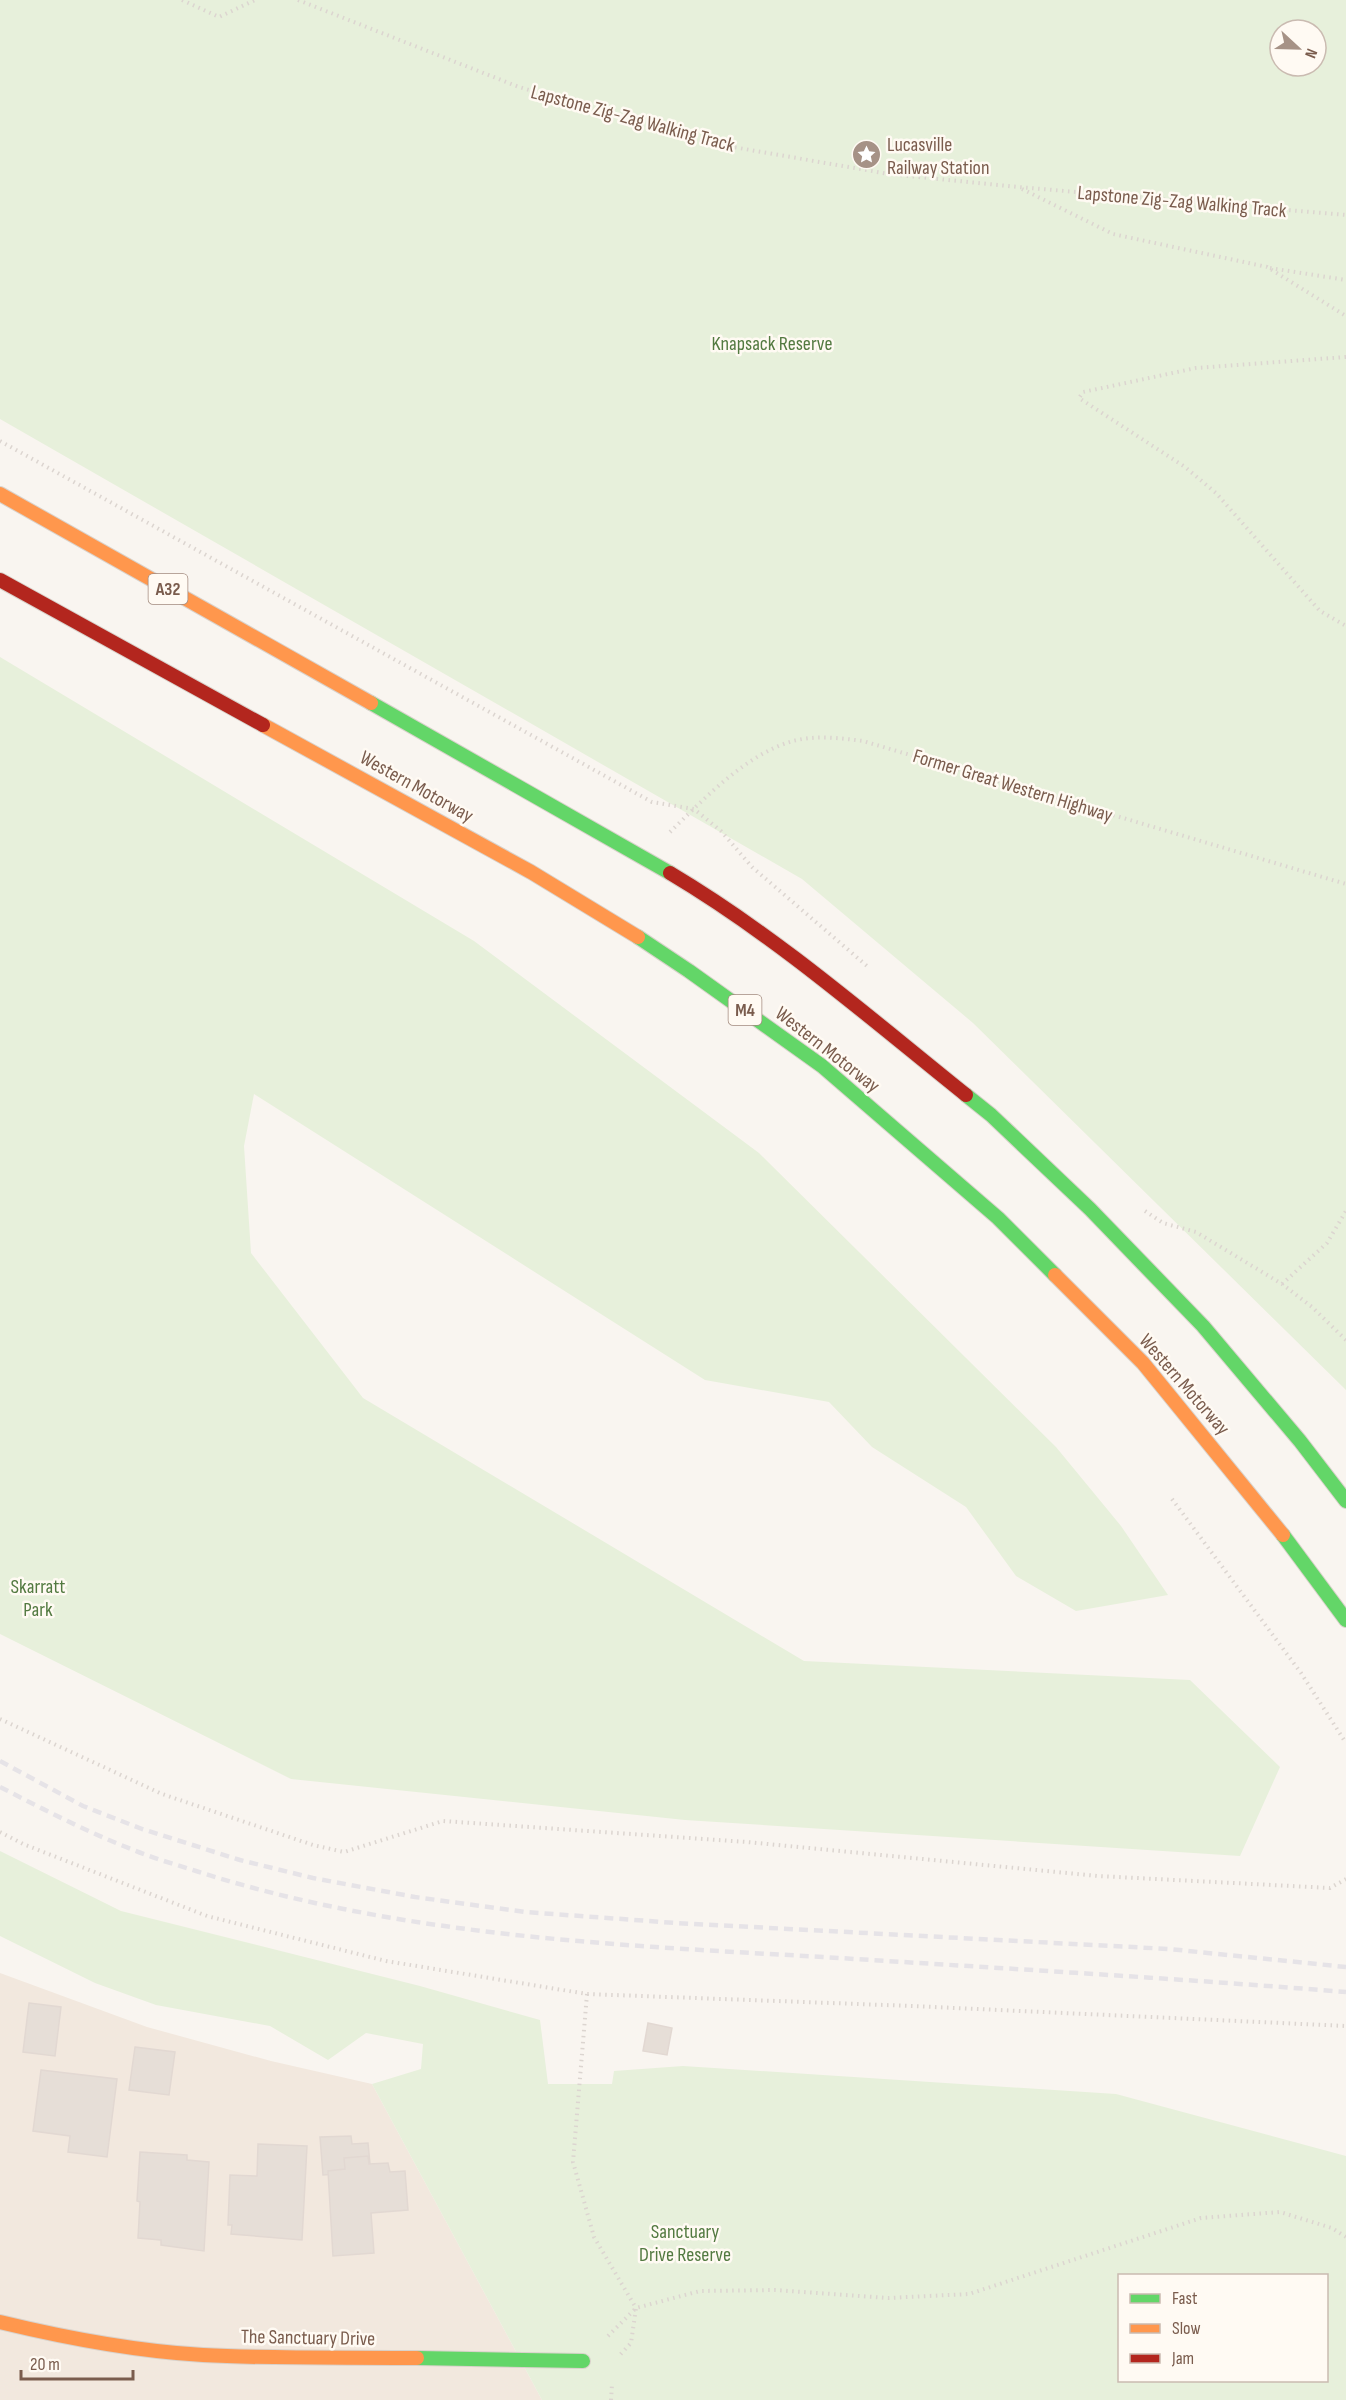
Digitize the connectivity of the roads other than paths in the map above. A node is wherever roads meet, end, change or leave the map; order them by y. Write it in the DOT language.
graph roads {
  1 [pos="0,495"];
  2 [pos="0,580"];
  3 [pos="1346,1500"];
  4 [pos="1346,1620"];
  5 [pos="0,2322"];
  6 [pos="583,2361"];
  1 -- 3 [label="main road, A32"];
  2 -- 4 [label="main road, Western Motorway / M4"];
  5 -- 6 [label="main road, The Sanctuary Drive"];
}
